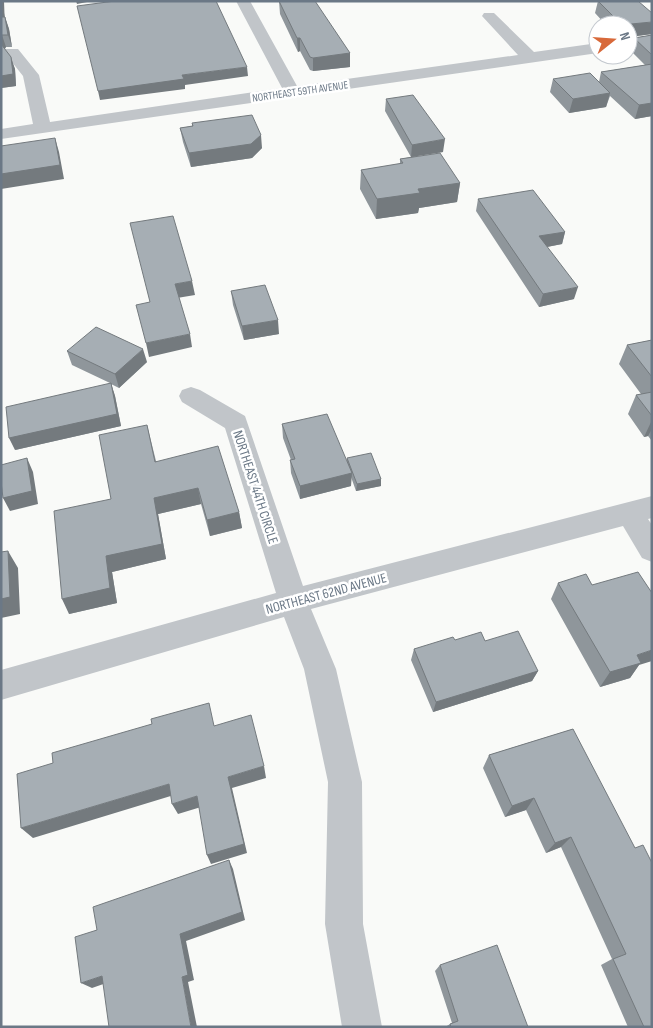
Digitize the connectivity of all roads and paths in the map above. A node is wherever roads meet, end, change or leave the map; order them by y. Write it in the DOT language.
graph roads {
  1 [pos="243,1"];
  2 [pos="489,16"];
  3 [pos="652,41"];
  4 [pos="638,43"];
  5 [pos="588,49"];
  6 [pos="12,52"];
  7 [pos="530,58"];
  8 [pos="292,92"];
  9 [pos="43,128"];
  10 [pos="1,134"];
  11 [pos="191,396"];
  12 [pos="641,510"];
  13 [pos="652,550"];
  14 [pos="293,601"];
  15 [pos="1,685"];
  16 [pos="362,1027"];
  1 -- 8 [label="street"];
  2 -- 7 [label="street"];
  3 -- 4 [label="street"];
  5 -- 7 [label="street, NORTHEAST 59TH AVENUE"];
  6 -- 9 [label="street"];
  7 -- 8 [label="street, NORTHEAST 59TH AVENUE"];
  8 -- 9 [label="street, NORTHEAST 59TH AVENUE"];
  9 -- 10 [label="street, NORTHEAST 59TH AVENUE"];
  11 -- 14 [label="street, NORTHEAST 44TH CIRCLE"];
  12 -- 13 [label="street"];
  12 -- 14 [label="street, NORTHEAST 62ND AVENUE"];
  14 -- 15 [label="street, NORTHEAST 62ND AVENUE"];
  14 -- 16 [label="street, NORTHEAST 44TH CIRCLE"];
}
